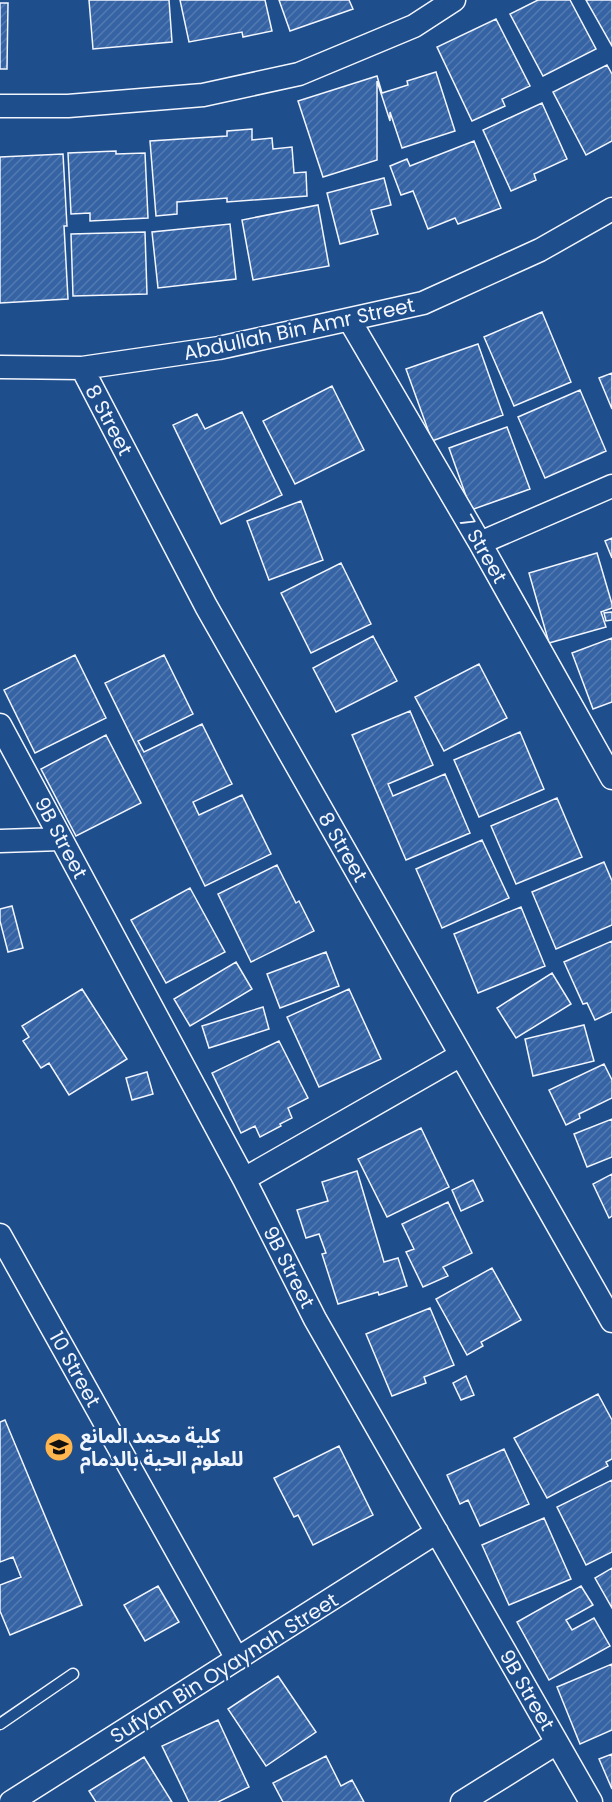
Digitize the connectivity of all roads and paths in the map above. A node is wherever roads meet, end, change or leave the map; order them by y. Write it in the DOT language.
graph roads {
  1 [pos="454,0"];
  2 [pos="0,106"];
  3 [pos="612,209"];
  4 [pos="350,321"];
  5 [pos="0,367"];
  6 [pos="82,368"];
  7 [pos="612,486"];
  8 [pos="480,543"];
  9 [pos="0,725"];
  10 [pos="605,750"];
  11 [pos="612,778"];
  12 [pos="61,839"];
  13 [pos="0,841"];
  14 [pos="461,1055"];
  15 [pos="244,1179"];
  16 [pos="0,1235"];
  17 [pos="612,1321"];
  18 [pos="437,1533"];
  19 [pos="237,1659"];
  20 [pos="73,1674"];
  21 [pos="0,1724"];
  22 [pos="557,1743"];
  23 [pos="11,1802"];
  24 [pos="462,1802"];
  25 [pos="591,1802"];
  1 -- 2 [label="street"];
  3 -- 4 [label="street, Abdullah Bin Amr Street"];
  4 -- 6 [label="street, Abdullah Bin Amr Street"];
  4 -- 8 [label="street, 7 Street"];
  5 -- 6 [label="street, Abdullah Bin Amr Street"];
  6 -- 14 [label="street, 8 Street"];
  7 -- 8 [label="street"];
  8 -- 10 [label="street, 7 Street"];
  9 -- 12 [label="street, 9B Street"];
  10 -- 11 [label="street, 7 Street"];
  12 -- 13 [label="street"];
  12 -- 15 [label="street, 9B Street"];
  14 -- 15 [label="street"];
  14 -- 17 [label="street, 8 Street"];
  15 -- 18 [label="street, 9B Street"];
  16 -- 19 [label="street, 10 Street"];
  18 -- 19 [label="street, Sufyan Bin Oyaynah Street"];
  18 -- 22 [label="street, 9B Street"];
  19 -- 23 [label="street, Sufyan Bin Oyaynah Street"];
  20 -- 21 [label="lane"];
  22 -- 24 [label="street"];
  22 -- 25 [label="street, 9B Street"];
}
